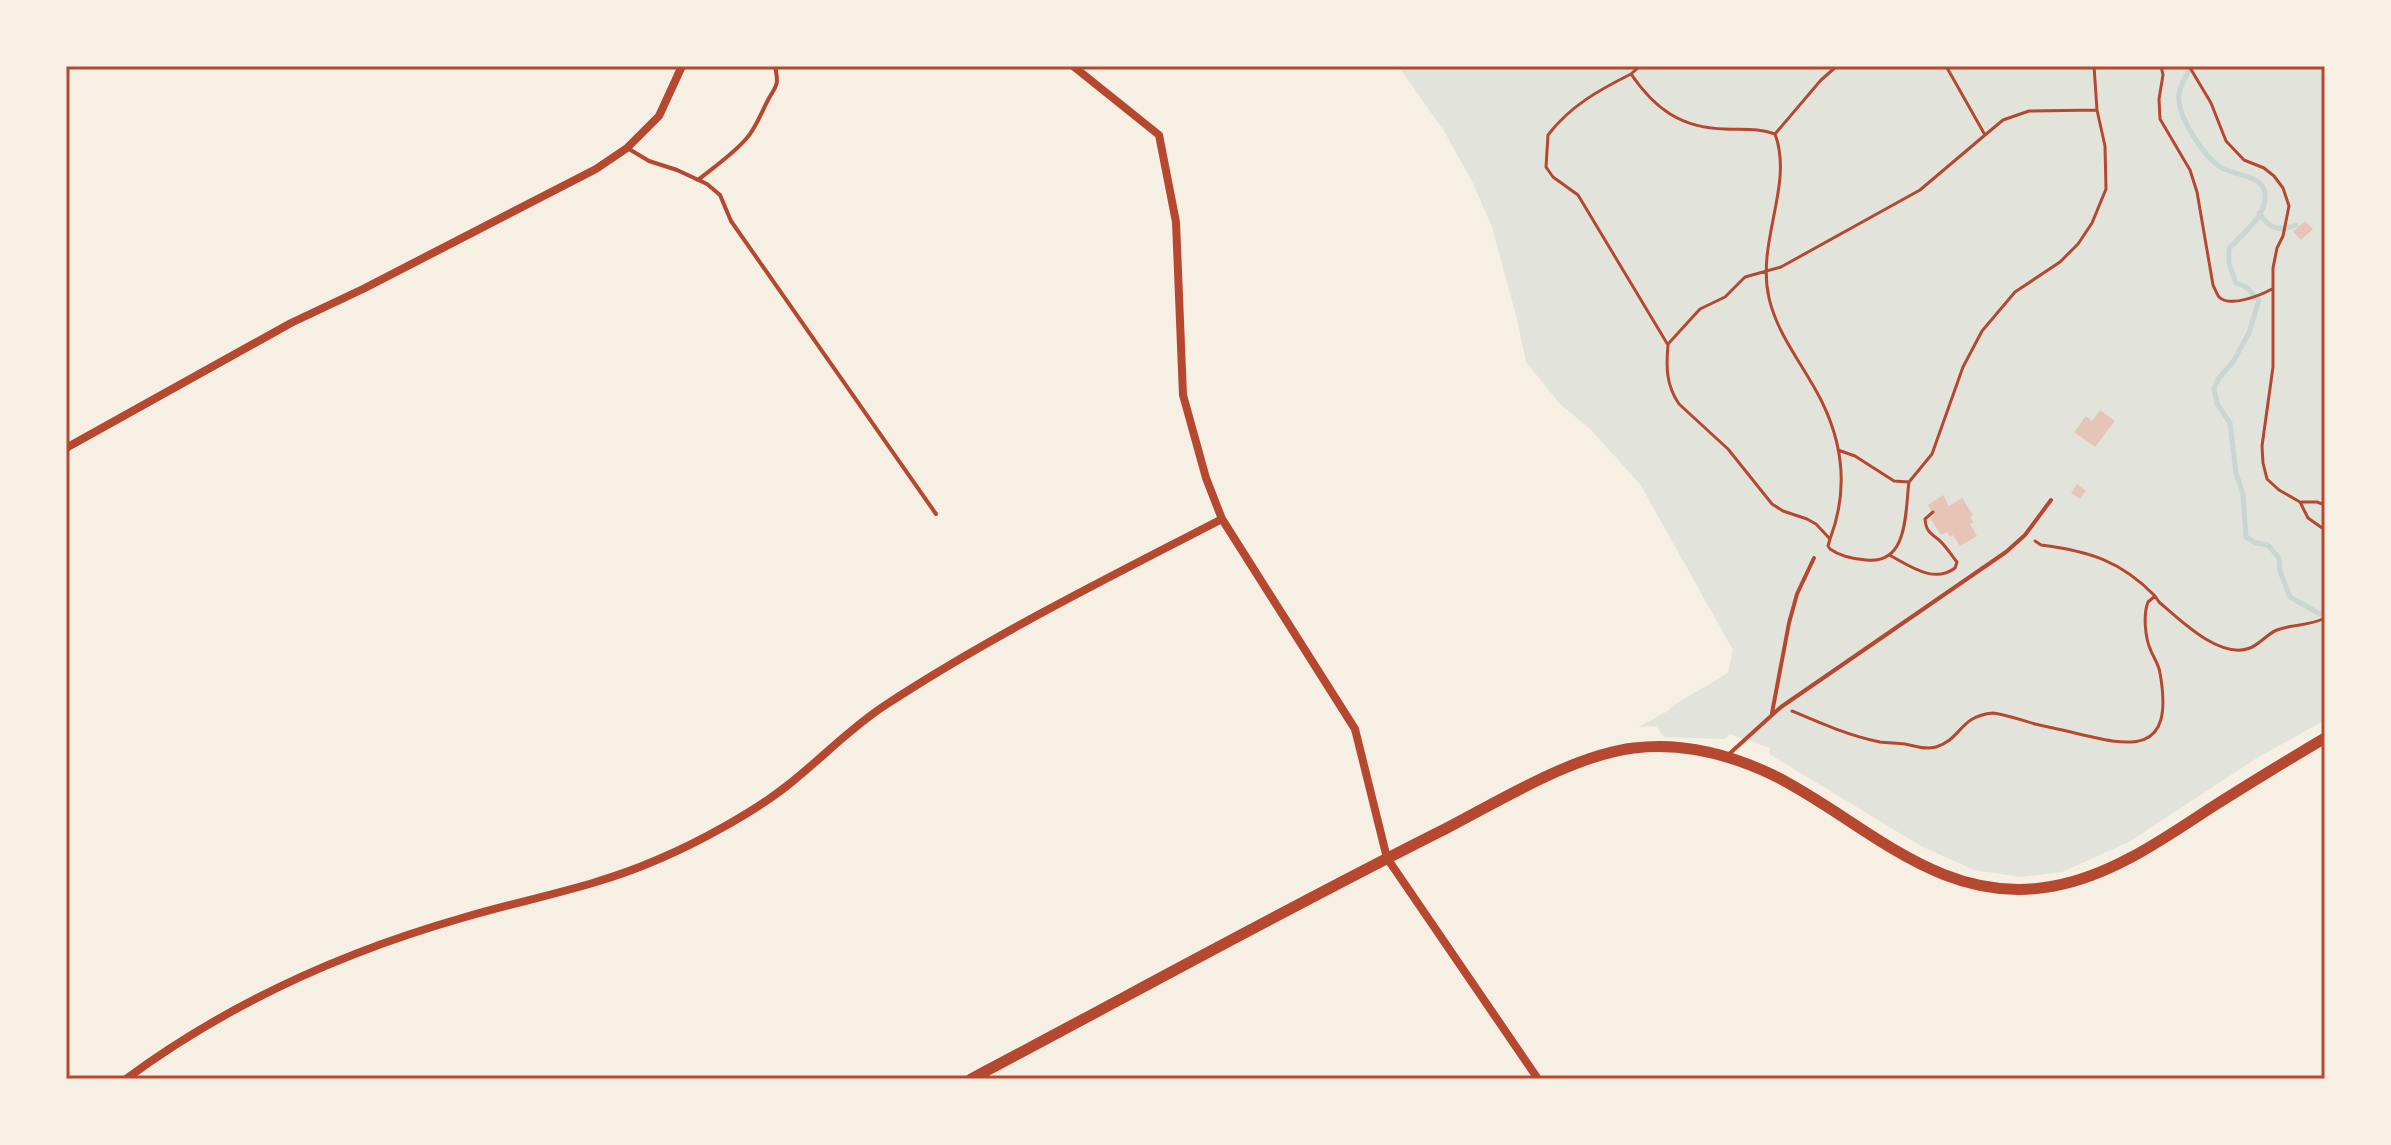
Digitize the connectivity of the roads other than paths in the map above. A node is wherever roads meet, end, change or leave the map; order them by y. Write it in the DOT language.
graph roads {
  1 [pos="682,66"];
  2 [pos="775,66"];
  3 [pos="1073,66"];
  4 [pos="627,148"];
  5 [pos="698,180"];
  6 [pos="66,448"];
  7 [pos="2051,500"];
  8 [pos="936,514"];
  9 [pos="1222,519"];
  10 [pos="1814,558"];
  11 [pos="1772,713"];
  12 [pos="2325,738"];
  13 [pos="1727,757"];
  14 [pos="1387,858"];
  15 [pos="126,1079"];
  16 [pos="971,1079"];
  17 [pos="1538,1079"];
  1 -- 4 [label="street"];
  2 -- 5 [label="lane"];
  3 -- 9 [label="street"];
  4 -- 5 [label="lane"];
  4 -- 6 [label="street"];
  5 -- 8 [label="lane"];
  7 -- 11 [label="lane"];
  9 -- 14 [label="street"];
  9 -- 15 [label="street"];
  10 -- 11 [label="lane"];
  11 -- 13 [label="lane"];
  12 -- 13 [label="street"];
  13 -- 14 [label="street"];
  14 -- 16 [label="street"];
  14 -- 17 [label="street"];
}
